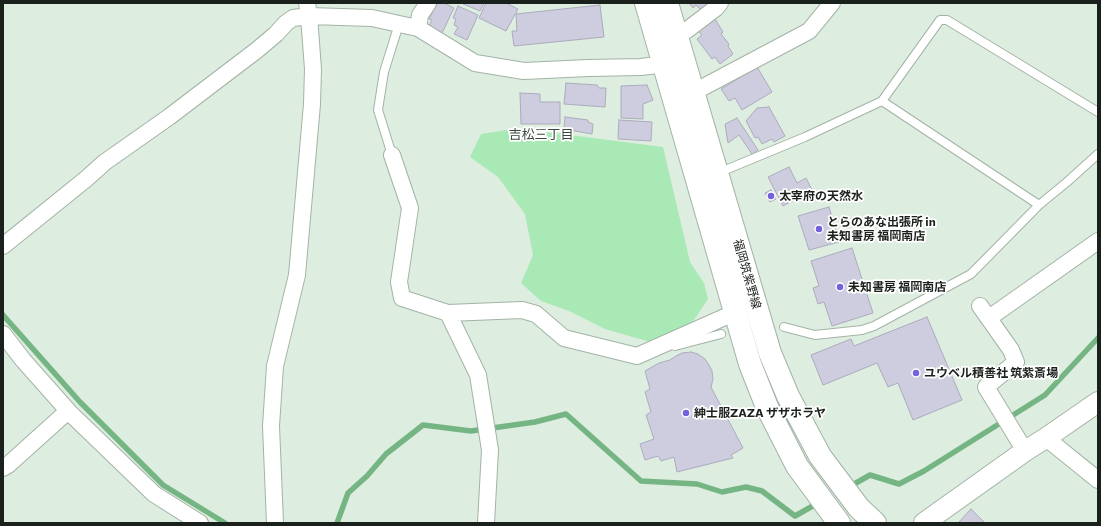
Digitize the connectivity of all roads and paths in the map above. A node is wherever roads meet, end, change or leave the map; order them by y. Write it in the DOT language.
graph roads {
  1 [pos="428,3"];
  2 [pos="646,3"];
  3 [pos="667,3"];
  4 [pos="720,3"];
  5 [pos="832,3"];
  6 [pos="308,9"];
  7 [pos="399,24"];
  8 [pos="418,28"];
  9 [pos="676,35"];
  10 [pos="685,62"];
  11 [pos="664,64"];
  12 [pos="694,92"];
  13 [pos="882,101"];
  14 [pos="1098,112"];
  15 [pos="392,154"];
  16 [pos="1098,154"];
  17 [pos="718,173"];
  18 [pos="1039,205"];
  19 [pos="1098,241"];
  20 [pos="3,246"];
  21 [pos="736,312"];
  22 [pos="448,313"];
  23 [pos="784,327"];
  24 [pos="3,334"];
  25 [pos="721,334"];
  26 [pos="637,356"];
  27 [pos="1098,402"];
  28 [pos="68,411"];
  29 [pos="1046,438"];
  30 [pos="1025,451"];
  31 [pos="3,468"];
  32 [pos="1098,480"];
  33 [pos="200,523"];
  34 [pos="275,523"];
  35 [pos="486,523"];
  36 [pos="839,523"];
  37 [pos="875,523"];
  38 [pos="924,523"];
  1 -- 8 [label="street"];
  2 -- 11 [label="main road, 福岡筑紫野線"];
  3 -- 9 [label="main road, 福岡筑紫野線"];
  4 -- 9 [label="street"];
  5 -- 12 [label="street"];
  6 -- 7 [label="street"];
  6 -- 20 [label="street"];
  6 -- 34 [label="street"];
  7 -- 8 [label="street"];
  7 -- 15 [label="lane"];
  8 -- 11 [label="street"];
  9 -- 10 [label="main road, 福岡筑紫野線"];
  10 -- 11 [label="street"];
  10 -- 12 [label="main road, 福岡筑紫野線"];
  11 -- 21 [label="main road, 福岡筑紫野線"];
  12 -- 17 [label="main road, 福岡筑紫野線"];
  13 -- 14 [label="lane"];
  13 -- 17 [label="lane"];
  13 -- 18 [label="lane"];
  15 -- 22 [label="street"];
  16 -- 18 [label="lane"];
  17 -- 37 [label="main road, 福岡筑紫野線"];
  18 -- 23 [label="lane"];
  19 -- 30 [label="street"];
  21 -- 26 [label="street"];
  21 -- 36 [label="main road, 福岡筑紫野線"];
  22 -- 26 [label="street"];
  22 -- 35 [label="street"];
  24 -- 28 [label="street"];
  25 -- 26 [label="lane"];
  27 -- 29 [label="street"];
  28 -- 31 [label="street"];
  28 -- 33 [label="street"];
  29 -- 30 [label="street"];
  29 -- 32 [label="street"];
  30 -- 38 [label="street"];
}
